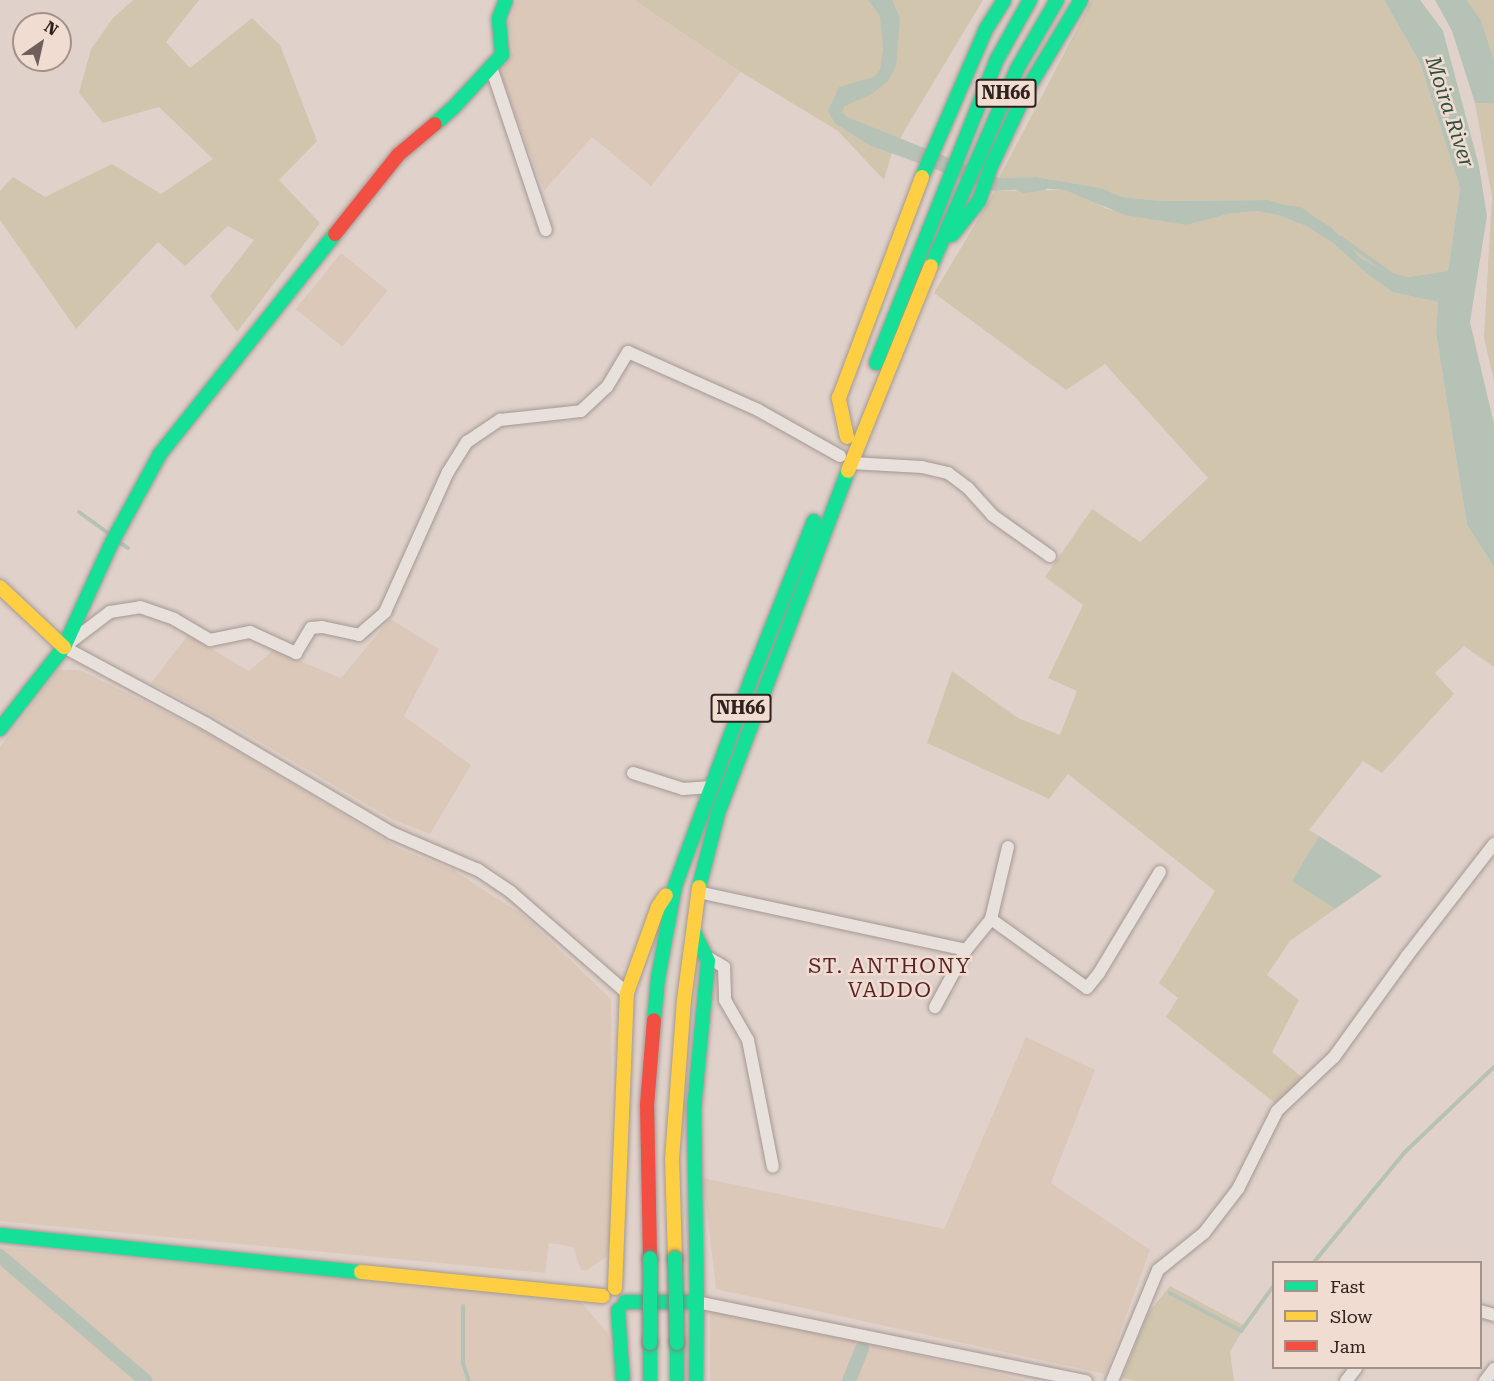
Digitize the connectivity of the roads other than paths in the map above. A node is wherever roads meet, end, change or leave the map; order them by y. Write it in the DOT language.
graph roads {
  1 [pos="506,0"];
  2 [pos="1004,0"];
  3 [pos="1030,0"];
  4 [pos="1057,0"];
  5 [pos="1081,0"];
  6 [pos="491,67"];
  7 [pos="546,230"];
  8 [pos="934,259"];
  9 [pos="848,437"];
  10 [pos="846,459"];
  11 [pos="1050,556"];
  12 [pos="0,587"];
  13 [pos="64,647"];
  14 [pos="0,729"];
  15 [pos="633,773"];
  16 [pos="712,787"];
  17 [pos="1494,844"];
  18 [pos="1008,847"];
  19 [pos="1160,872"];
  20 [pos="675,886"];
  21 [pos="698,892"];
  22 [pos="991,919"];
  23 [pos="693,930"];
  24 [pos="966,950"];
  25 [pos="707,957"];
  26 [pos="627,993"];
  27 [pos="935,1007"];
  28 [pos="773,1167"];
  29 [pos="0,1235"];
  30 [pos="609,1292"];
  31 [pos="697,1302"];
  32 [pos="622,1306"];
  33 [pos="1355,1369"];
  34 [pos="1494,1369"];
  35 [pos="623,1381"];
  36 [pos="650,1381"];
  37 [pos="677,1381"];
  38 [pos="696,1381"];
  39 [pos="1086,1381"];
  40 [pos="1112,1381"];
  41 [pos="1346,1381"];
  42 [pos="1485,1381"];
  1 -- 6 [label="main road"];
  2 -- 9 [label="main road"];
  3 -- 9 [label="main road, NH66"];
  4 -- 8 [label="main road, NH66"];
  5 -- 8 [label="main road"];
  6 -- 7 [label="street"];
  6 -- 13 [label="main road"];
  8 -- 10 [label="main road, NH66"];
  9 -- 10 [label="main road, NH66"];
  10 -- 11 [label="street"];
  10 -- 13 [label="street"];
  10 -- 16 [label="main road, NH66"];
  10 -- 21 [label="main road, NH66"];
  12 -- 13 [label="main road"];
  13 -- 14 [label="main road"];
  13 -- 26 [label="street"];
  15 -- 16 [label="street"];
  16 -- 20 [label="main road, NH66"];
  17 -- 40 [label="street"];
  18 -- 22 [label="street"];
  19 -- 22 [label="street"];
  20 -- 26 [label="main road"];
  20 -- 36 [label="main road, NH66, bridge"];
  21 -- 23 [label="main road, NH66"];
  21 -- 24 [label="street"];
  22 -- 24 [label="street"];
  23 -- 25 [label="main road"];
  23 -- 37 [label="main road, NH66, bridge"];
  24 -- 27 [label="street"];
  25 -- 28 [label="street"];
  25 -- 31 [label="main road"];
  26 -- 30 [label="main road"];
  29 -- 30 [label="main road"];
  30 -- 32 [label="main road"];
  30 -- 32 [label="main road"];
  31 -- 32 [label="main road"];
  31 -- 38 [label="main road"];
  31 -- 39 [label="street"];
  32 -- 35 [label="main road"];
  33 -- 41 [label="street"];
  34 -- 42 [label="street"];
}
